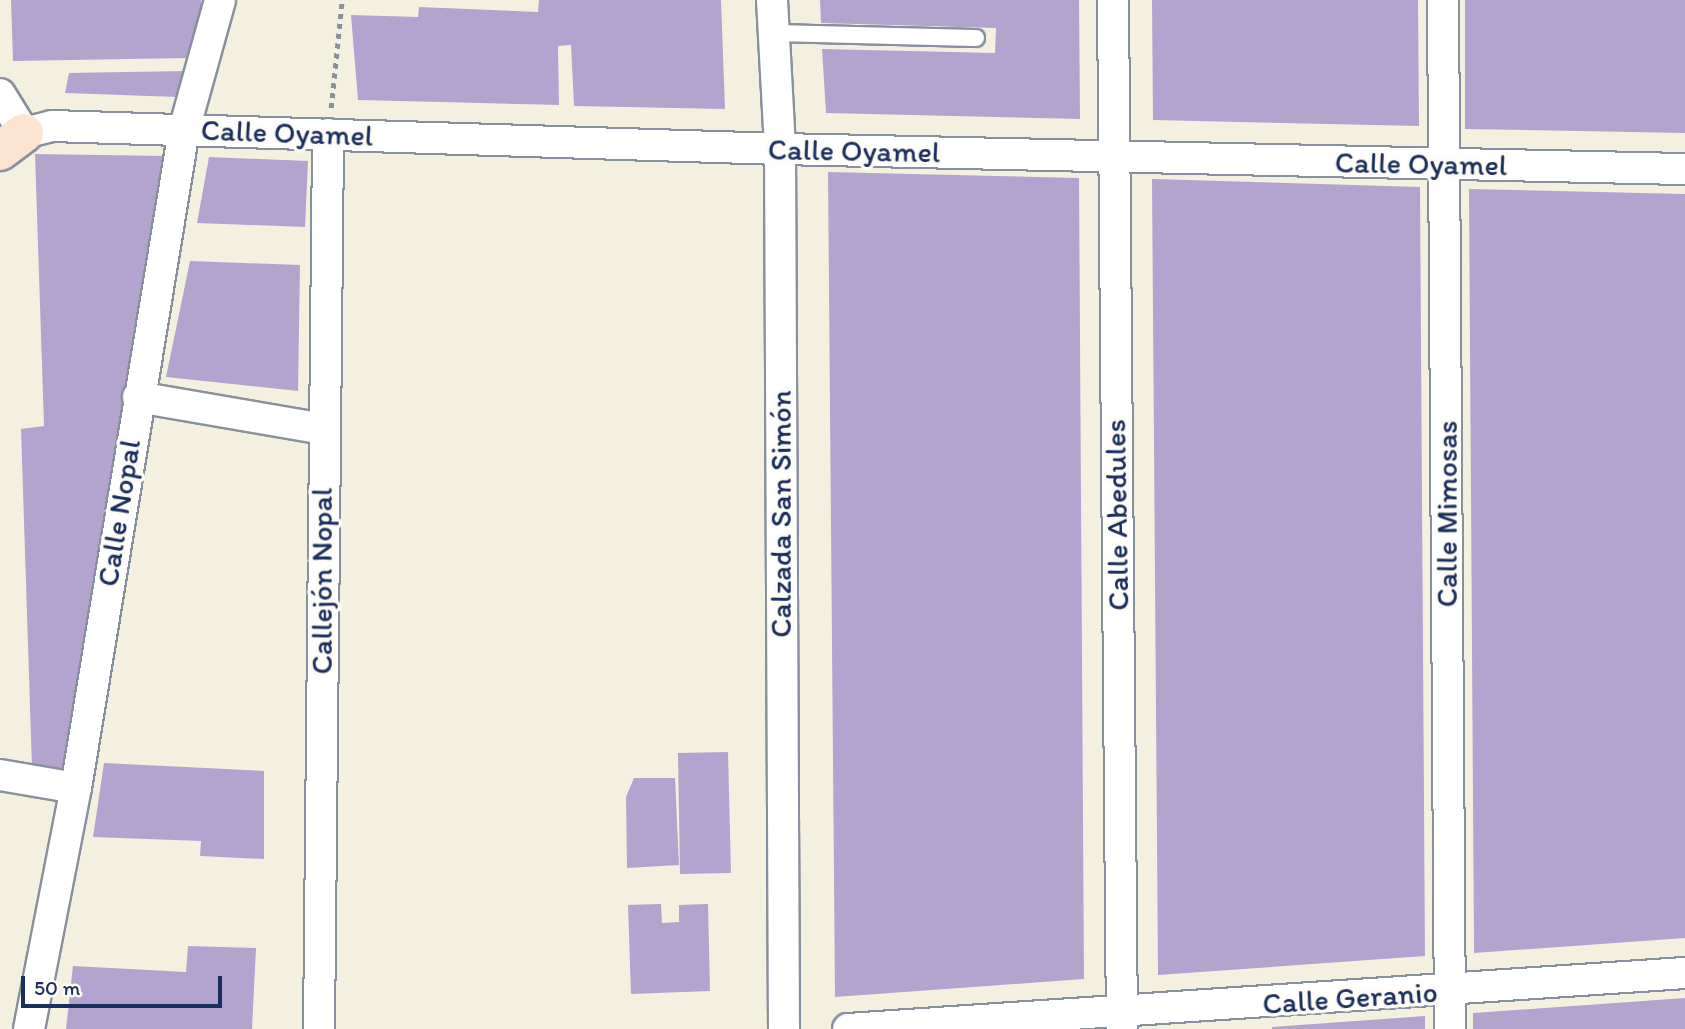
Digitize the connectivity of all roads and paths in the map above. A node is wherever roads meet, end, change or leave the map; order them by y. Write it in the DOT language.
graph roads {
  1 [pos="220,0"];
  2 [pos="342,0"];
  3 [pos="772,0"];
  4 [pos="1113,0"];
  5 [pos="1443,0"];
  6 [pos="774,33"];
  7 [pos="976,38"];
  8 [pos="0,94"];
  9 [pos="184,130"];
  10 [pos="328,134"];
  11 [pos="12,142"];
  12 [pos="780,149"];
  13 [pos="1113,157"];
  14 [pos="1444,164"];
  15 [pos="1685,169"];
  16 [pos="138,397"];
  17 [pos="323,429"];
  18 [pos="0,775"];
  19 [pos="76,788"];
  20 [pos="1685,973"];
  21 [pos="1450,992"];
  22 [pos="1122,1021"];
  23 [pos="29,1029"];
  24 [pos="319,1029"];
  25 [pos="784,1029"];
  26 [pos="848,1029"];
  27 [pos="1450,1029"];
  1 -- 9 [label="street, Calle Nopal"];
  2 -- 10 [label="path"];
  3 -- 6 [label="street, Calzada San Simón"];
  4 -- 13 [label="street, Calle Abedules"];
  5 -- 14 [label="street, Calle Mimosas"];
  6 -- 7 [label="lane"];
  6 -- 12 [label="street, Calzada San Simón"];
  8 -- 11 [label="street"];
  9 -- 10 [label="street, Calle Oyamel"];
  9 -- 11 [label="street, Calle Oyamel"];
  9 -- 16 [label="street, Calle Nopal"];
  10 -- 12 [label="street, Calle Oyamel"];
  10 -- 17 [label="street, Callejón Nopal"];
  12 -- 13 [label="street, Calle Oyamel"];
  12 -- 25 [label="street, Calzada San Simón"];
  13 -- 14 [label="street, Calle Oyamel"];
  13 -- 22 [label="street, Calle Abedules"];
  14 -- 15 [label="street, Calle Oyamel"];
  14 -- 21 [label="street, Calle Mimosas"];
  16 -- 17 [label="street"];
  16 -- 19 [label="street, Calle Nopal"];
  17 -- 24 [label="street, Callejón Nopal"];
  18 -- 19 [label="street"];
  19 -- 23 [label="street, Calle Nopal"];
  20 -- 21 [label="street, Calle Geranio"];
  21 -- 22 [label="street, Calle Geranio"];
  21 -- 27 [label="street, Calle Mimosas"];
  22 -- 26 [label="street, Calle Geranio"];
}
